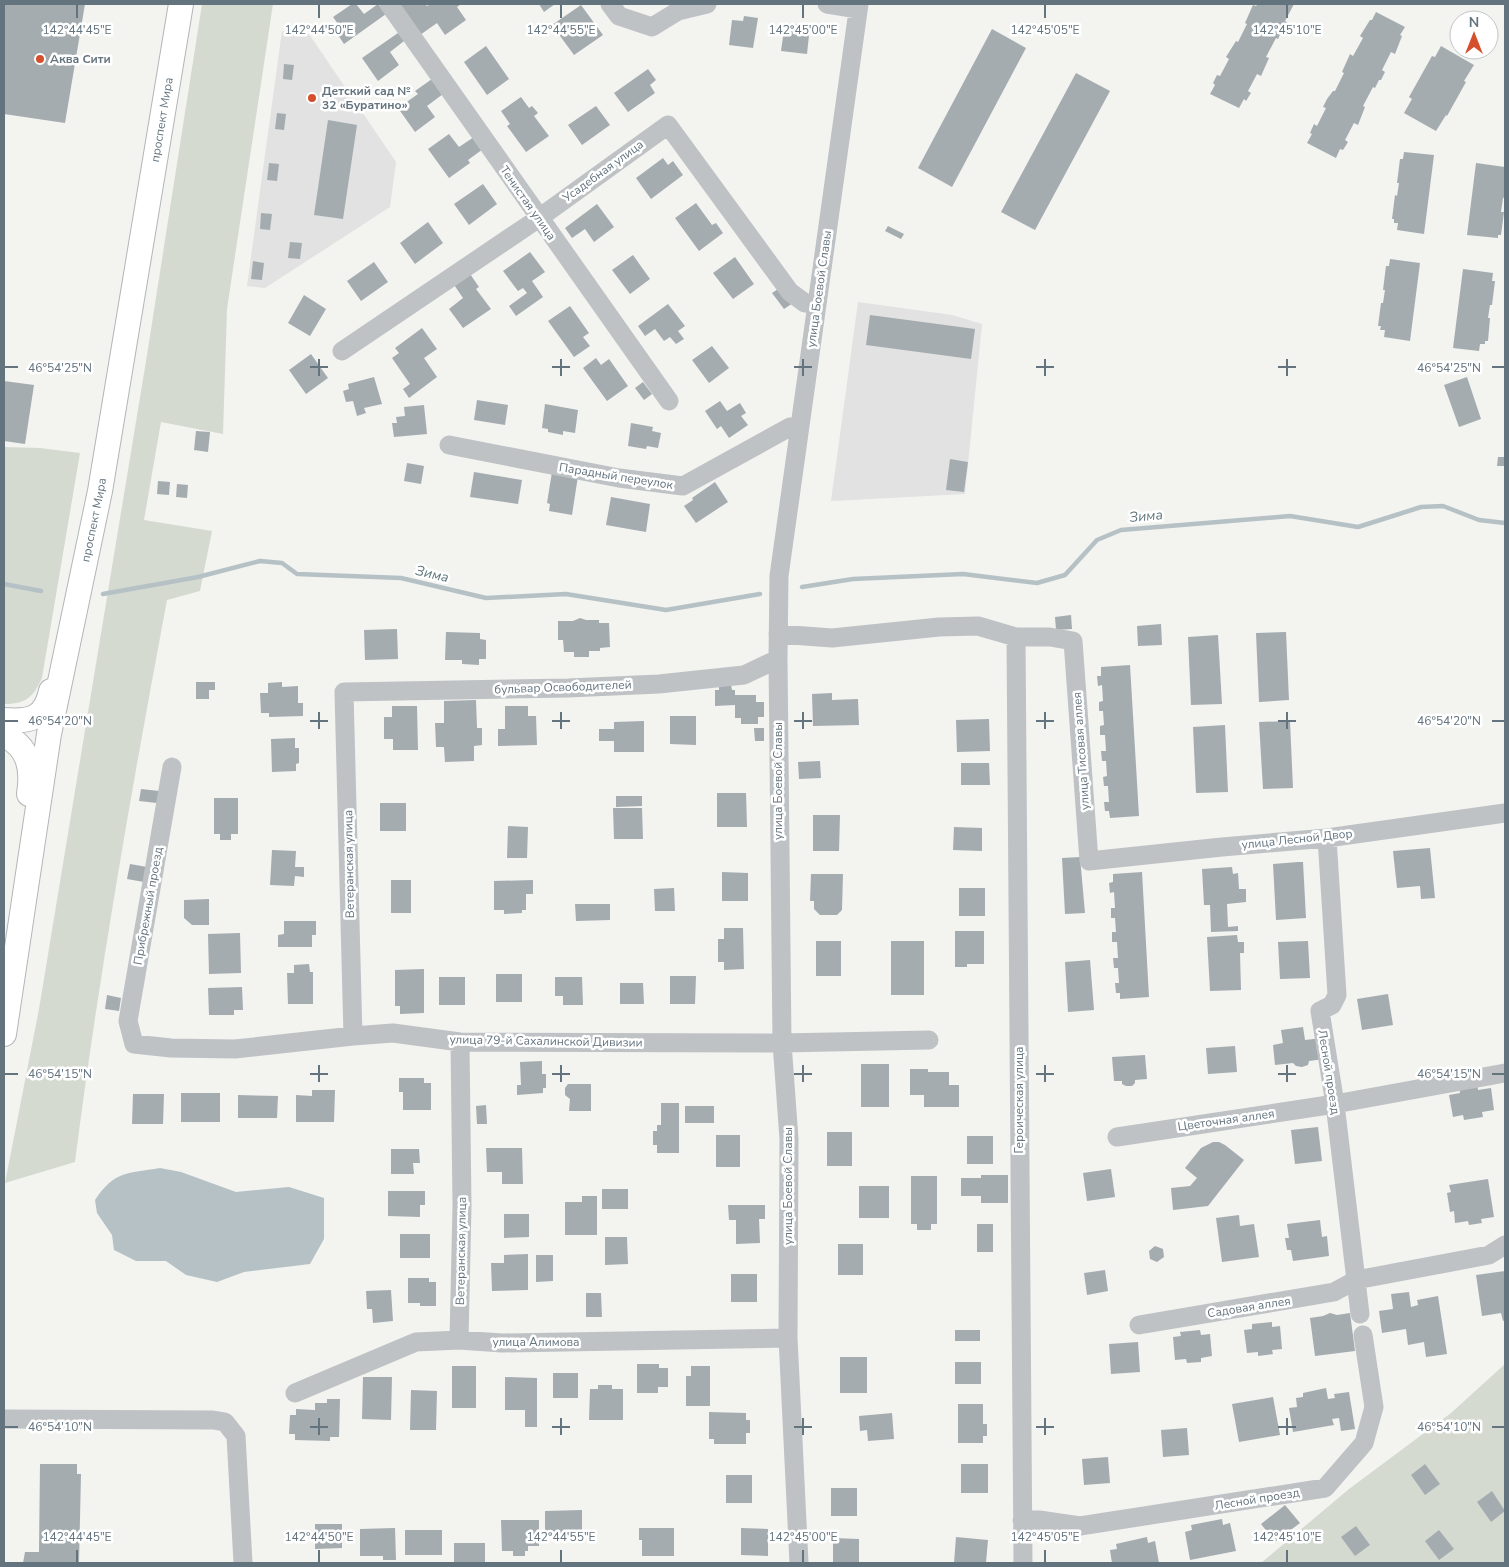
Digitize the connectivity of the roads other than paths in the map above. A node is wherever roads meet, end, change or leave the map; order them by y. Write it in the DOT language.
graph roads {
  1 [pos="181,4"];
  2 [pos="389,4"];
  3 [pos="610,4"];
  4 [pos="707,4"];
  5 [pos="826,4"];
  6 [pos="859,6"];
  7 [pos="538,218"];
  8 [pos="816,304"];
  9 [pos="342,351"];
  10 [pos="669,401"];
  11 [pos="799,427"];
  12 [pos="449,445"];
  13 [pos="73,623"];
  14 [pos="778,634"];
  15 [pos="1016,637"];
  16 [pos="778,659"];
  17 [pos="344,692"];
  18 [pos="4,720"];
  19 [pos="4,727"];
  20 [pos="50,734"];
  21 [pos="4,735"];
  22 [pos="172,767"];
  23 [pos="1505,813"];
  24 [pos="1327,838"];
  25 [pos="1089,861"];
  26 [pos="27,878"];
  27 [pos="4,1034"];
  28 [pos="353,1036"];
  29 [pos="930,1040"];
  30 [pos="460,1042"];
  31 [pos="782,1042"];
  32 [pos="134,1044"];
  33 [pos="1505,1073"];
  34 [pos="1335,1104"];
  35 [pos="1117,1137"];
  36 [pos="1505,1245"];
  37 [pos="1356,1280"];
  38 [pos="1360,1314"];
  39 [pos="1139,1325"];
  40 [pos="1364,1335"];
  41 [pos="788,1338"];
  42 [pos="459,1340"];
  43 [pos="295,1393"];
  44 [pos="4,1419"];
  45 [pos="1022,1520"];
  46 [pos="243,1563"];
  47 [pos="798,1563"];
  48 [pos="1023,1563"];
  1 -- 13 [label="main road, проспект Мира"];
  2 -- 7 [label="street, Тенистая улица"];
  3 -- 4 [label="street"];
  5 -- 6 [label="street"];
  6 -- 8 [label="street, улица Боевой Славы"];
  7 -- 8 [label="street, Усадебная улица"];
  7 -- 9 [label="street, Усадебная улица"];
  7 -- 10 [label="street, Тенистая улица"];
  8 -- 11 [label="street, улица Боевой Славы"];
  11 -- 12 [label="street, Парадный переулок"];
  11 -- 14 [label="street, улица Боевой Славы"];
  13 -- 18 [label="main road"];
  13 -- 20 [label="main road, проспект Мира"];
  14 -- 15 [label="street"];
  14 -- 16 [label="street, улица Боевой Славы"];
  15 -- 25 [label="street, улица Тисовая аллея"];
  15 -- 45 [label="street, Героическая улица"];
  16 -- 17 [label="street, бульвар Освободителей"];
  16 -- 31 [label="street, улица Боевой Славы"];
  17 -- 28 [label="street, Ветеранская улица"];
  19 -- 20 [label="main road"];
  20 -- 26 [label="main road, проспект Мира"];
  21 -- 26 [label="main road"];
  22 -- 32 [label="street, Прибрежный проезд"];
  23 -- 24 [label="street, улица Лесной Двор"];
  24 -- 25 [label="street, улица Лесной Двор"];
  24 -- 34 [label="street, Лесной проезд"];
  26 -- 27 [label="main road, проспект Мира"];
  28 -- 30 [label="street, улица 79-й Сахалинской Дивизии"];
  28 -- 32 [label="street, улица 79-й Сахалинской Дивизии"];
  29 -- 31 [label="street, улица 79-й Сахалинской Дивизии"];
  30 -- 31 [label="street, улица 79-й Сахалинской Дивизии"];
  30 -- 42 [label="street, Ветеранская улица"];
  31 -- 41 [label="street, улица Боевой Славы"];
  33 -- 34 [label="street, Цветочная аллея"];
  34 -- 35 [label="street, Цветочная аллея"];
  34 -- 37 [label="street, Лесной проезд"];
  36 -- 37 [label="street, Садовая аллея"];
  37 -- 38 [label="street, Лесной проезд"];
  37 -- 39 [label="street, Садовая аллея"];
  40 -- 45 [label="street, Лесной проезд"];
  41 -- 42 [label="street, улица Алимова"];
  41 -- 47 [label="street, улица Боевой Славы"];
  42 -- 43 [label="street, улица Алимова"];
  44 -- 46 [label="street"];
  45 -- 48 [label="street, Героическая улица"];
}
